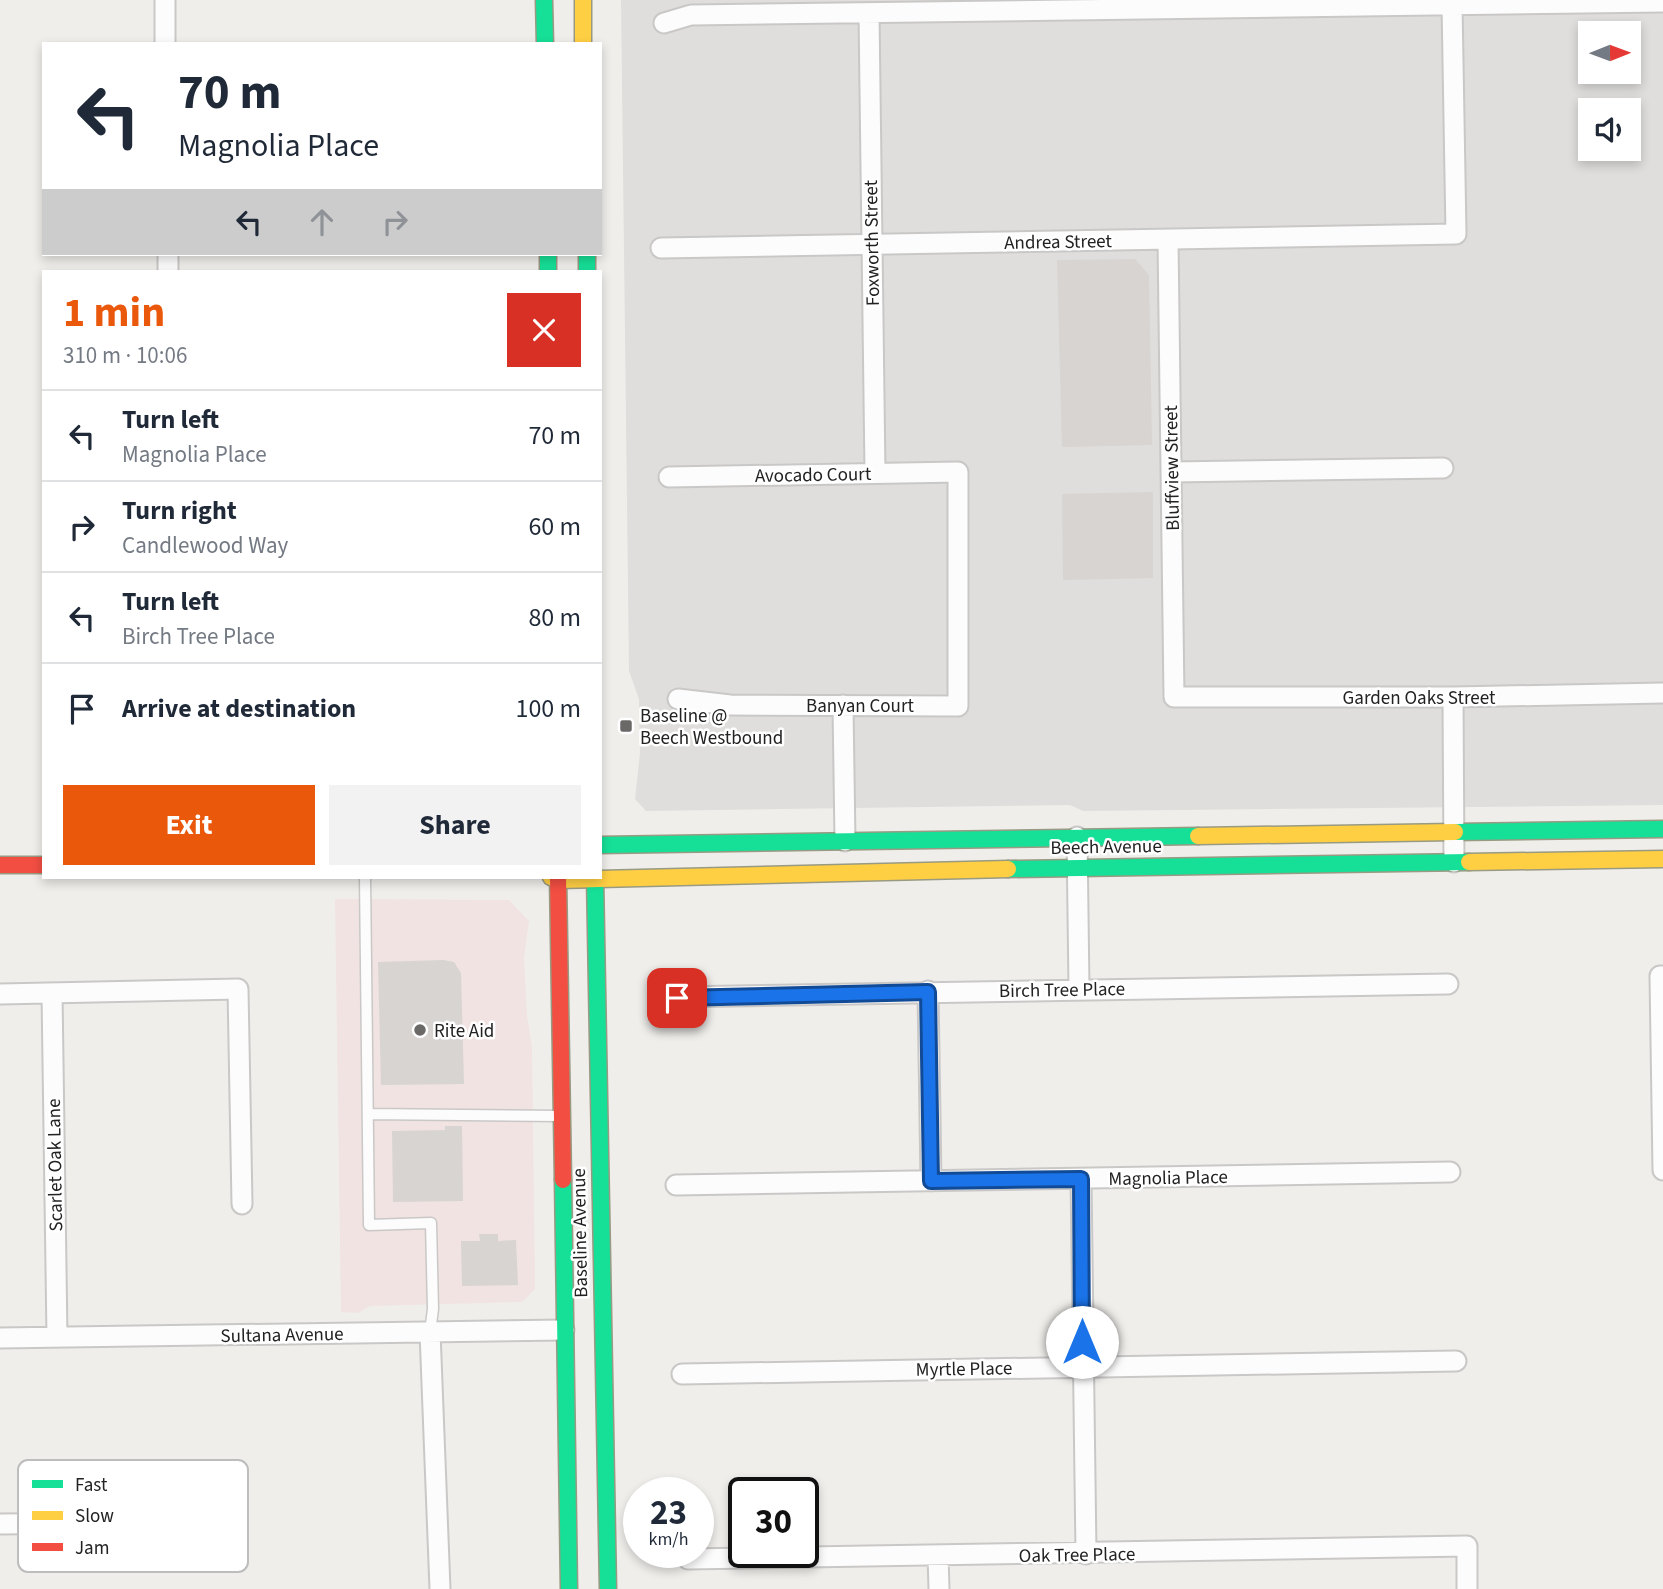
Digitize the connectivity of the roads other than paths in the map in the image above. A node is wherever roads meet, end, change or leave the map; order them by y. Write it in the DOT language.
graph roads {
  1 [pos="165,0"];
  2 [pos="544,0"];
  3 [pos="583,0"];
  4 [pos="1663,2"];
  5 [pos="1452,5"];
  6 [pos="999,6"];
  7 [pos="869,13"];
  8 [pos="664,23"];
  9 [pos="165,42"];
  10 [pos="545,42"];
  11 [pos="583,42"];
  12 [pos="1168,240"];
  13 [pos="871,245"];
  14 [pos="661,248"];
  15 [pos="1443,468"];
  16 [pos="1171,471"];
  17 [pos="875,473"];
  18 [pos="669,477"];
  19 [pos="1663,693"];
  20 [pos="1174,697"];
  21 [pos="1453,697"];
  22 [pos="678,699"];
  23 [pos="843,705"];
  24 [pos="958,706"];
  25 [pos="1663,829"];
  26 [pos="1454,833"];
  27 [pos="1077,837"];
  28 [pos="845,841"];
  29 [pos="602,845"];
  30 [pos="1663,859"];
  31 [pos="1454,862"];
  32 [pos="0,865"];
  33 [pos="42,865"];
  34 [pos="1077,868"];
  35 [pos="602,877"];
  36 [pos="365,879"];
  37 [pos="556,879"];
  38 [pos="595,879"];
  39 [pos="1661,976"];
  40 [pos="1448,984"];
  41 [pos="1079,989"];
  42 [pos="928,992"];
  43 [pos="52,993"];
  44 [pos="0,994"];
  45 [pos="677,998"];
  46 [pos="368,1114"];
  47 [pos="562,1116"];
  48 [pos="1663,1162"];
  49 [pos="1663,1170"];
  50 [pos="1450,1172"];
  51 [pos="1081,1179"];
  52 [pos="931,1181"];
  53 [pos="676,1185"];
  54 [pos="242,1204"];
  55 [pos="564,1330"];
  56 [pos="430,1332"];
  57 [pos="57,1337"];
  58 [pos="0,1338"];
  59 [pos="1455,1361"];
  60 [pos="1082,1366"];
  61 [pos="682,1374"];
  62 [pos="0,1524"];
  63 [pos="18,1524"];
  64 [pos="1086,1554"];
  65 [pos="938,1555"];
  66 [pos="714,1559"];
  67 [pos="440,1589"];
  68 [pos="569,1589"];
  69 [pos="608,1589"];
  70 [pos="939,1589"];
  71 [pos="1467,1589"];
  1 -- 9 [label="street"];
  2 -- 10 [label="main road"];
  3 -- 11 [label="main road"];
  4 -- 5 [label="street"];
  5 -- 6 [label="street"];
  5 -- 12 [label="street, Andrea Street"];
  6 -- 7 [label="street"];
  7 -- 8 [label="street"];
  7 -- 13 [label="street, Foxworth Street"];
  12 -- 13 [label="street, Andrea Street"];
  12 -- 16 [label="street, Bluffview Street"];
  13 -- 14 [label="street, Andrea Street"];
  13 -- 17 [label="street, Foxworth Street"];
  15 -- 16 [label="street"];
  16 -- 20 [label="street, Bluffview Street"];
  17 -- 18 [label="street, Avocado Court"];
  17 -- 24 [label="street, Avocado Court"];
  19 -- 21 [label="street, Garden Oaks Street"];
  20 -- 21 [label="street, Garden Oaks Street"];
  21 -- 26 [label="street"];
  22 -- 23 [label="street, Banyan Court"];
  23 -- 24 [label="street, Banyan Court"];
  23 -- 28 [label="street"];
  25 -- 26 [label="main road, Beech Avenue"];
  26 -- 27 [label="main road, Beech Avenue"];
  26 -- 31 [label="street"];
  27 -- 28 [label="main road, Beech Avenue"];
  27 -- 34 [label="street"];
  28 -- 29 [label="main road, Beech Avenue"];
  30 -- 31 [label="main road, Beech Avenue"];
  31 -- 34 [label="main road, Beech Avenue"];
  32 -- 33 [label="main road"];
  34 -- 35 [label="main road, Beech Avenue"];
  34 -- 41 [label="street"];
  36 -- 46 [label="lane"];
  37 -- 47 [label="main road, Baseline Avenue"];
  38 -- 69 [label="main road, Baseline Avenue"];
  39 -- 48 [label="street"];
  40 -- 41 [label="street, Birch Tree Place"];
  41 -- 42 [label="street, Birch Tree Place"];
  42 -- 45 [label="street, Birch Tree Place"];
  42 -- 52 [label="street"];
  43 -- 44 [label="street"];
  43 -- 54 [label="street"];
  43 -- 57 [label="street, Scarlet Oak Lane"];
  46 -- 47 [label="lane"];
  46 -- 56 [label="lane"];
  47 -- 55 [label="main road, Baseline Avenue"];
  48 -- 49 [label="street"];
  50 -- 51 [label="street, Magnolia Place"];
  51 -- 52 [label="street, Magnolia Place"];
  51 -- 60 [label="street"];
  52 -- 53 [label="street, Magnolia Place"];
  55 -- 56 [label="street, Sultana Avenue"];
  55 -- 68 [label="main road, Baseline Avenue"];
  56 -- 57 [label="street, Sultana Avenue"];
  56 -- 67 [label="street"];
  57 -- 58 [label="street, Sultana Avenue"];
  59 -- 60 [label="street, Myrtle Place"];
  60 -- 61 [label="street, Myrtle Place"];
  60 -- 64 [label="street"];
  62 -- 63 [label="street"];
  64 -- 65 [label="street, Oak Tree Place"];
  64 -- 71 [label="street, Oak Tree Place"];
  65 -- 66 [label="street, Oak Tree Place"];
  65 -- 70 [label="street"];
}
